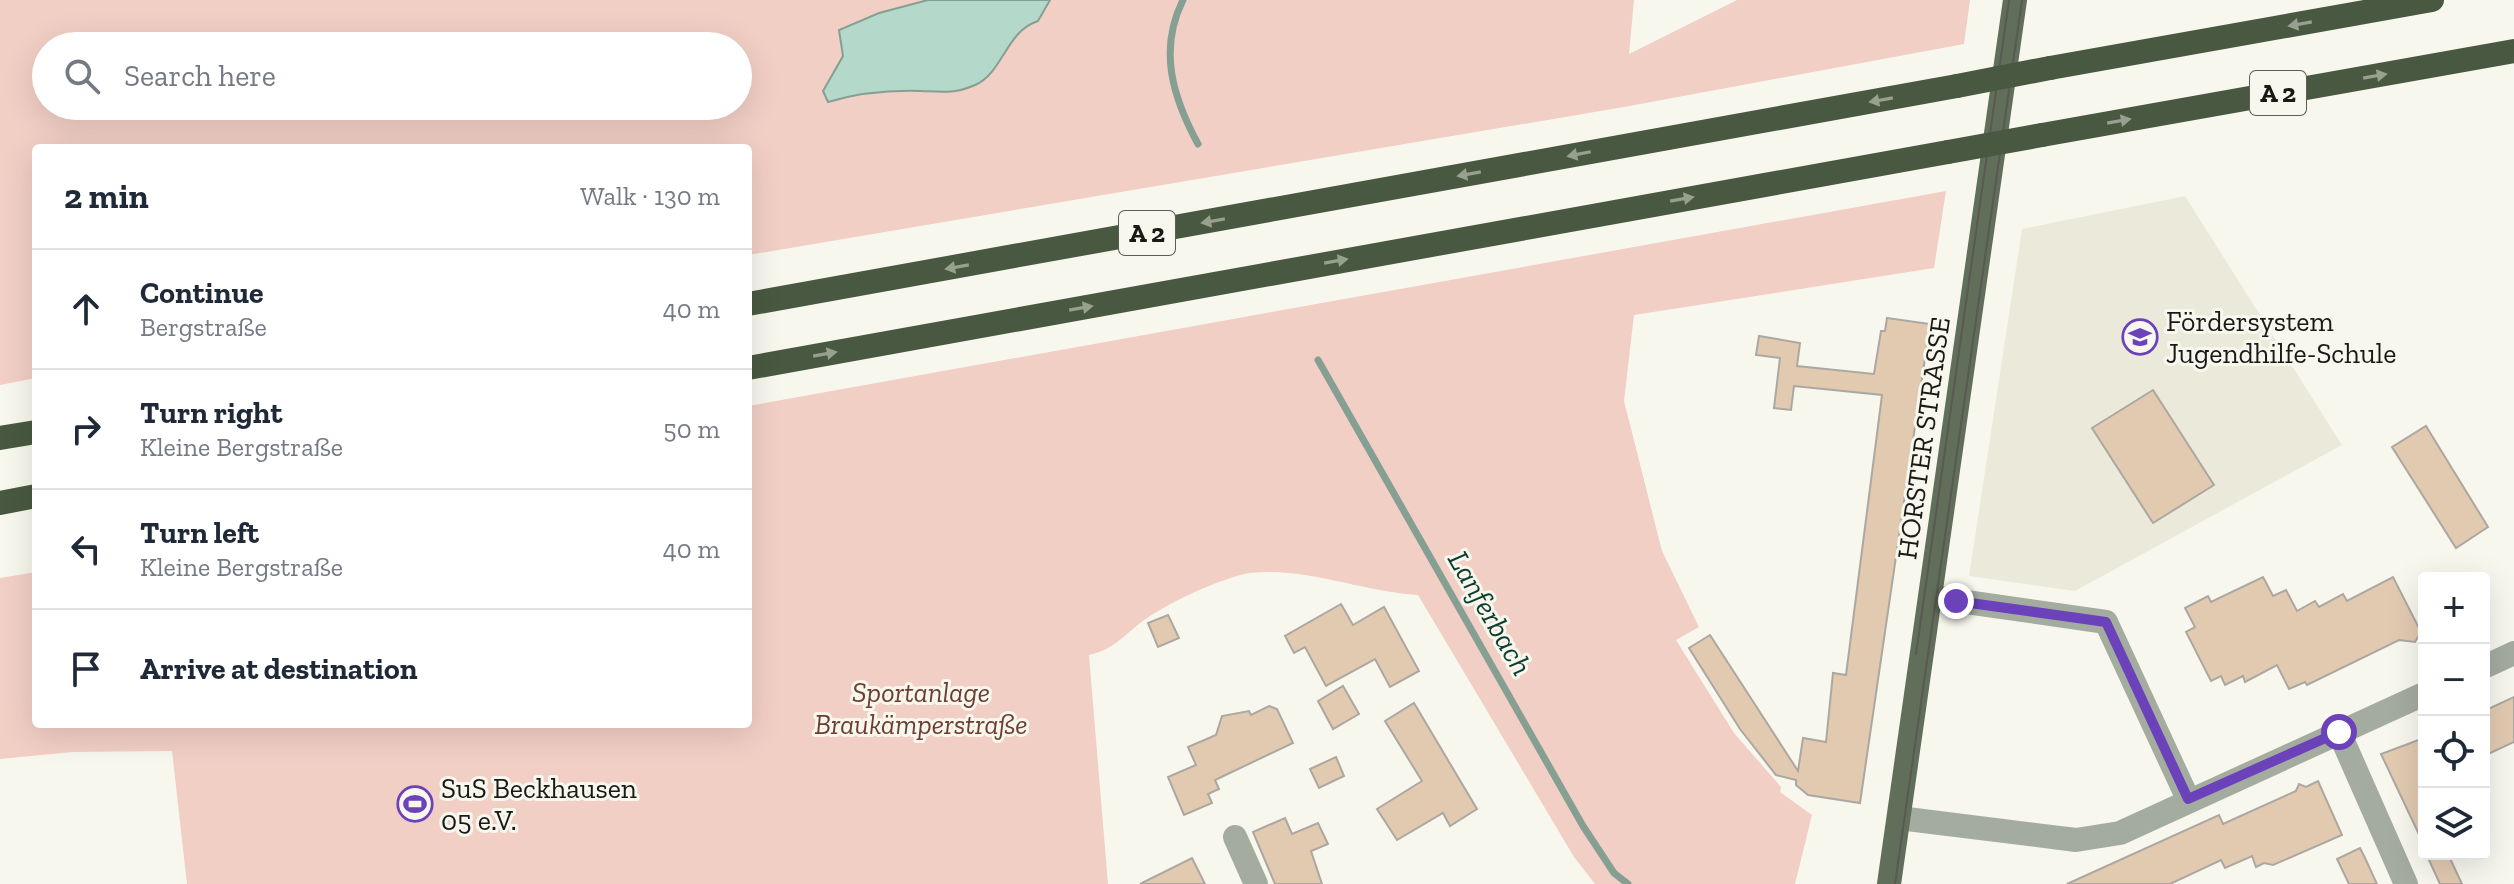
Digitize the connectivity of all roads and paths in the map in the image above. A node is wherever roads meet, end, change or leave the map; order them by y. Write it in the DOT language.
graph roads {
  1 [pos="2015,0"];
  2 [pos="2432,0"];
  3 [pos="2514,51"];
  4 [pos="752,303"];
  5 [pos="752,367"];
  6 [pos="32,433"];
  7 [pos="0,438"];
  8 [pos="32,497"];
  9 [pos="0,503"];
  10 [pos="1931,597"];
  11 [pos="2514,653"];
  12 [pos="2490,664"];
  13 [pos="2418,697"];
  14 [pos="2339,732"];
  15 [pos="2188,799"];
  16 [pos="1899,818"];
  17 [pos="1235,837"];
  18 [pos="1256,884"];
  19 [pos="1889,884"];
  20 [pos="2406,884"];
  1 -- 10 [label="main road, HORSTER STRASSE"];
  2 -- 4 [label="highway, A 2, one-way, bridge"];
  5 -- 3 [label="highway, A 2, one-way, bridge"];
  6 -- 7 [label="highway"];
  8 -- 9 [label="highway"];
  10 -- 15 [label="street"];
  10 -- 16 [label="main road, HORSTER STRASSE"];
  11 -- 12 [label="street"];
  13 -- 14 [label="street"];
  14 -- 15 [label="street"];
  14 -- 20 [label="street"];
  15 -- 16 [label="street"];
  16 -- 19 [label="main road, HORSTER STRASSE"];
  17 -- 18 [label="street"];
}
